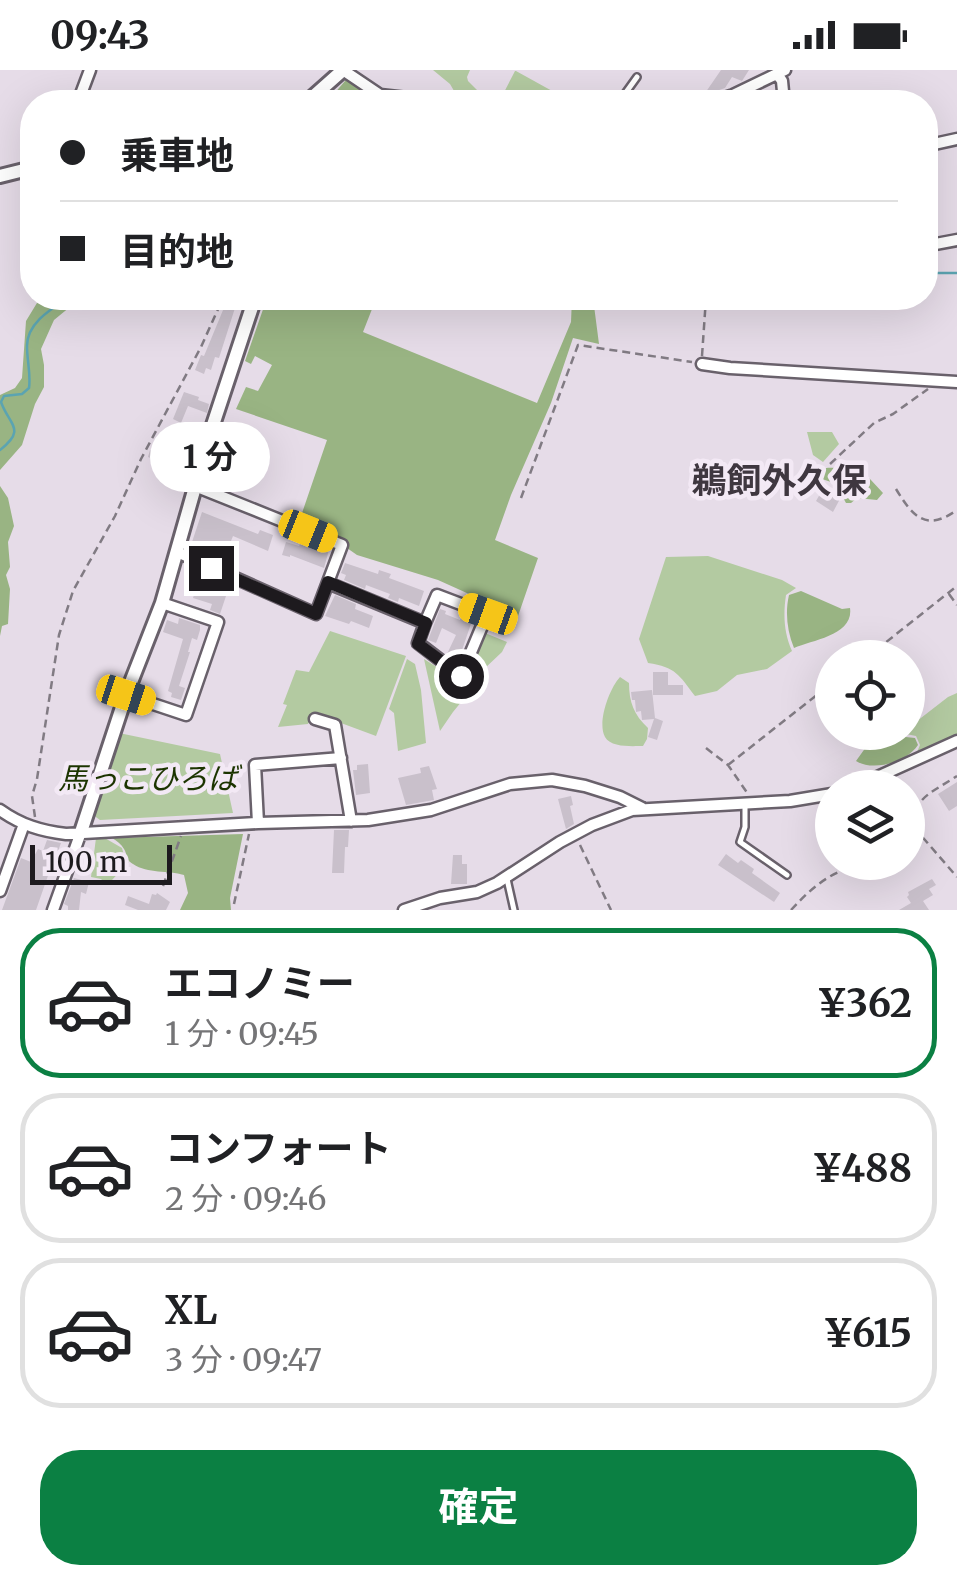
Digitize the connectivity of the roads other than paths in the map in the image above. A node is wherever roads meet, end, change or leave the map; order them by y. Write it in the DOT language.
graph roads {
  1 [pos="343,70"];
  2 [pos="782,72"];
  3 [pos="637,77"];
  4 [pos="321,90"];
  5 [pos="373,90"];
  6 [pos="628,90"];
  7 [pos="740,90"];
  8 [pos="251,310"];
  9 [pos="702,364"];
  10 [pos="957,382"];
  11 [pos="195,486"];
  12 [pos="176,552"];
  13 [pos="328,582"];
  14 [pos="162,603"];
  15 [pos="426,623"];
  16 [pos="126,695"];
  17 [pos="315,719"];
  18 [pos="957,741"];
  19 [pos="340,758"];
  20 [pos="893,770"];
  21 [pos="815,798"];
  22 [pos="747,804"];
  23 [pos="642,808"];
  24 [pos="0,810"];
  25 [pos="350,821"];
  26 [pos="255,823"];
  27 [pos="24,824"];
  28 [pos="80,832"];
  29 [pos="787,875"];
  30 [pos="507,878"];
  31 [pos="0,892"];
  32 [pos="453,897"];
  33 [pos="422,907"];
  34 [pos="53,910"];
  35 [pos="404,910"];
  36 [pos="454,910"];
  37 [pos="514,910"];
  1 -- 4 [label="street"];
  1 -- 5 [label="street"];
  2 -- 7 [label="street"];
  3 -- 6 [label="lane"];
  8 -- 11 [label="street"];
  9 -- 10 [label="street"];
  11 -- 12 [label="street"];
  11 -- 13 [label="street"];
  12 -- 13 [label="street"];
  12 -- 14 [label="street"];
  13 -- 15 [label="street"];
  14 -- 16 [label="street"];
  14 -- 16 [label="street"];
  15 -- 15 [label="street"];
  16 -- 28 [label="street"];
  17 -- 19 [label="street"];
  18 -- 20 [label="street"];
  19 -- 25 [label="street"];
  19 -- 26 [label="street"];
  21 -- 22 [label="street"];
  22 -- 23 [label="street"];
  22 -- 29 [label="lane"];
  23 -- 25 [label="street"];
  23 -- 30 [label="street"];
  24 -- 27 [label="street"];
  25 -- 26 [label="street"];
  26 -- 28 [label="street"];
  27 -- 28 [label="street"];
  27 -- 31 [label="street"];
  28 -- 34 [label="street"];
  30 -- 32 [label="street"];
  30 -- 37 [label="lane"];
  32 -- 33 [label="street"];
  32 -- 36 [label="street"];
  33 -- 35 [label="street"];
}
